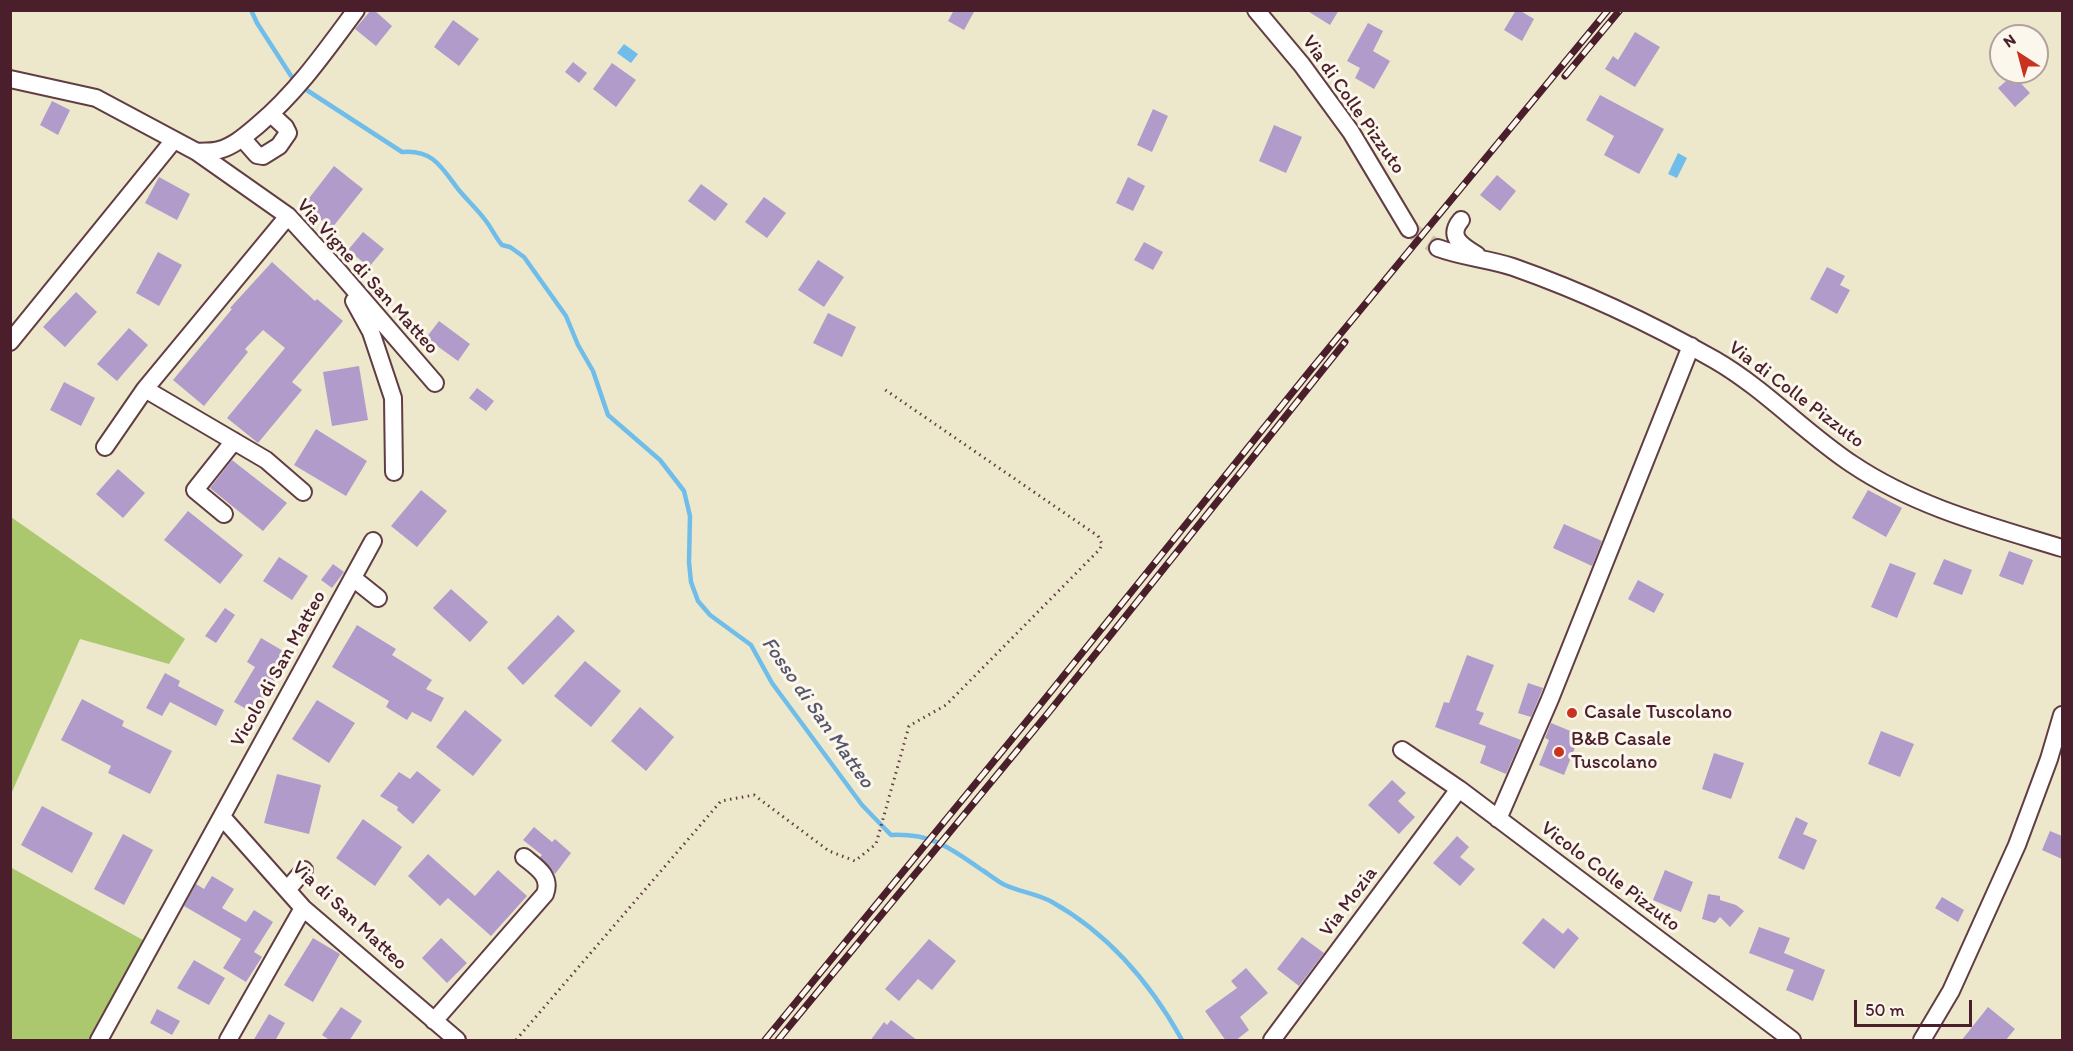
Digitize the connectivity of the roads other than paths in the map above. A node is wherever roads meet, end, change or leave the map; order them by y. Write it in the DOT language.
graph roads {
  1 [pos="356,10"];
  2 [pos="1256,10"];
  3 [pos="10,78"];
  4 [pos="271,114"];
  5 [pos="242,138"];
  6 [pos="174,140"];
  7 [pos="197,152"];
  8 [pos="288,216"];
  9 [pos="1461,220"];
  10 [pos="1409,229"];
  11 [pos="1438,248"];
  12 [pos="1482,259"];
  13 [pos="340,273"];
  14 [pos="10,342"];
  15 [pos="1691,346"];
  16 [pos="435,382"];
  17 [pos="145,389"];
  18 [pos="234,441"];
  19 [pos="105,447"];
  20 [pos="394,472"];
  21 [pos="303,492"];
  22 [pos="224,514"];
  23 [pos="373,541"];
  24 [pos="2062,548"];
  25 [pos="353,578"];
  26 [pos="378,598"];
  27 [pos="2062,715"];
  28 [pos="1402,750"];
  29 [pos="1459,789"];
  30 [pos="223,818"];
  31 [pos="1498,819"];
  32 [pos="524,856"];
  33 [pos="304,870"];
  34 [pos="288,890"];
  35 [pos="303,908"];
  36 [pos="434,1021"];
  37 [pos="99,1041"];
  38 [pos="228,1041"];
  39 [pos="457,1041"];
  40 [pos="1272,1041"];
  41 [pos="1792,1041"];
  42 [pos="1922,1041"];
  1 -- 4 [label="street"];
  2 -- 10 [label="street, Via di Colle Pizzuto"];
  3 -- 6 [label="street, Via Vigne di San Matteo"];
  4 -- 5 [label="street"];
  4 -- 5 [label="street"];
  5 -- 7 [label="street"];
  6 -- 7 [label="street, Via Vigne di San Matteo"];
  6 -- 14 [label="street"];
  7 -- 8 [label="street, Via Vigne di San Matteo"];
  8 -- 13 [label="street, Via Vigne di San Matteo"];
  8 -- 17 [label="street"];
  9 -- 12 [label="street"];
  11 -- 12 [label="street, Via di Colle Pizzuto"];
  12 -- 15 [label="street, Via di Colle Pizzuto"];
  13 -- 16 [label="street, Via Vigne di San Matteo"];
  13 -- 20 [label="street"];
  15 -- 24 [label="street, Via di Colle Pizzuto"];
  15 -- 31 [label="street"];
  17 -- 18 [label="street"];
  17 -- 19 [label="street"];
  18 -- 21 [label="street"];
  18 -- 22 [label="street"];
  23 -- 25 [label="street, Vicolo di San Matteo"];
  25 -- 26 [label="street"];
  25 -- 30 [label="street, Vicolo di San Matteo"];
  27 -- 42 [label="street"];
  28 -- 29 [label="street, Vicolo Colle Pizzuto"];
  29 -- 31 [label="street, Vicolo Colle Pizzuto"];
  29 -- 40 [label="street, Via Mozia"];
  30 -- 34 [label="street, Via di San Matteo"];
  30 -- 37 [label="street"];
  31 -- 41 [label="street, Vicolo Colle Pizzuto"];
  32 -- 36 [label="street"];
  33 -- 34 [label="street"];
  34 -- 35 [label="street, Via di San Matteo"];
  35 -- 36 [label="street, Via di San Matteo"];
  35 -- 38 [label="street"];
  36 -- 39 [label="street, Via di San Matteo"];
}
